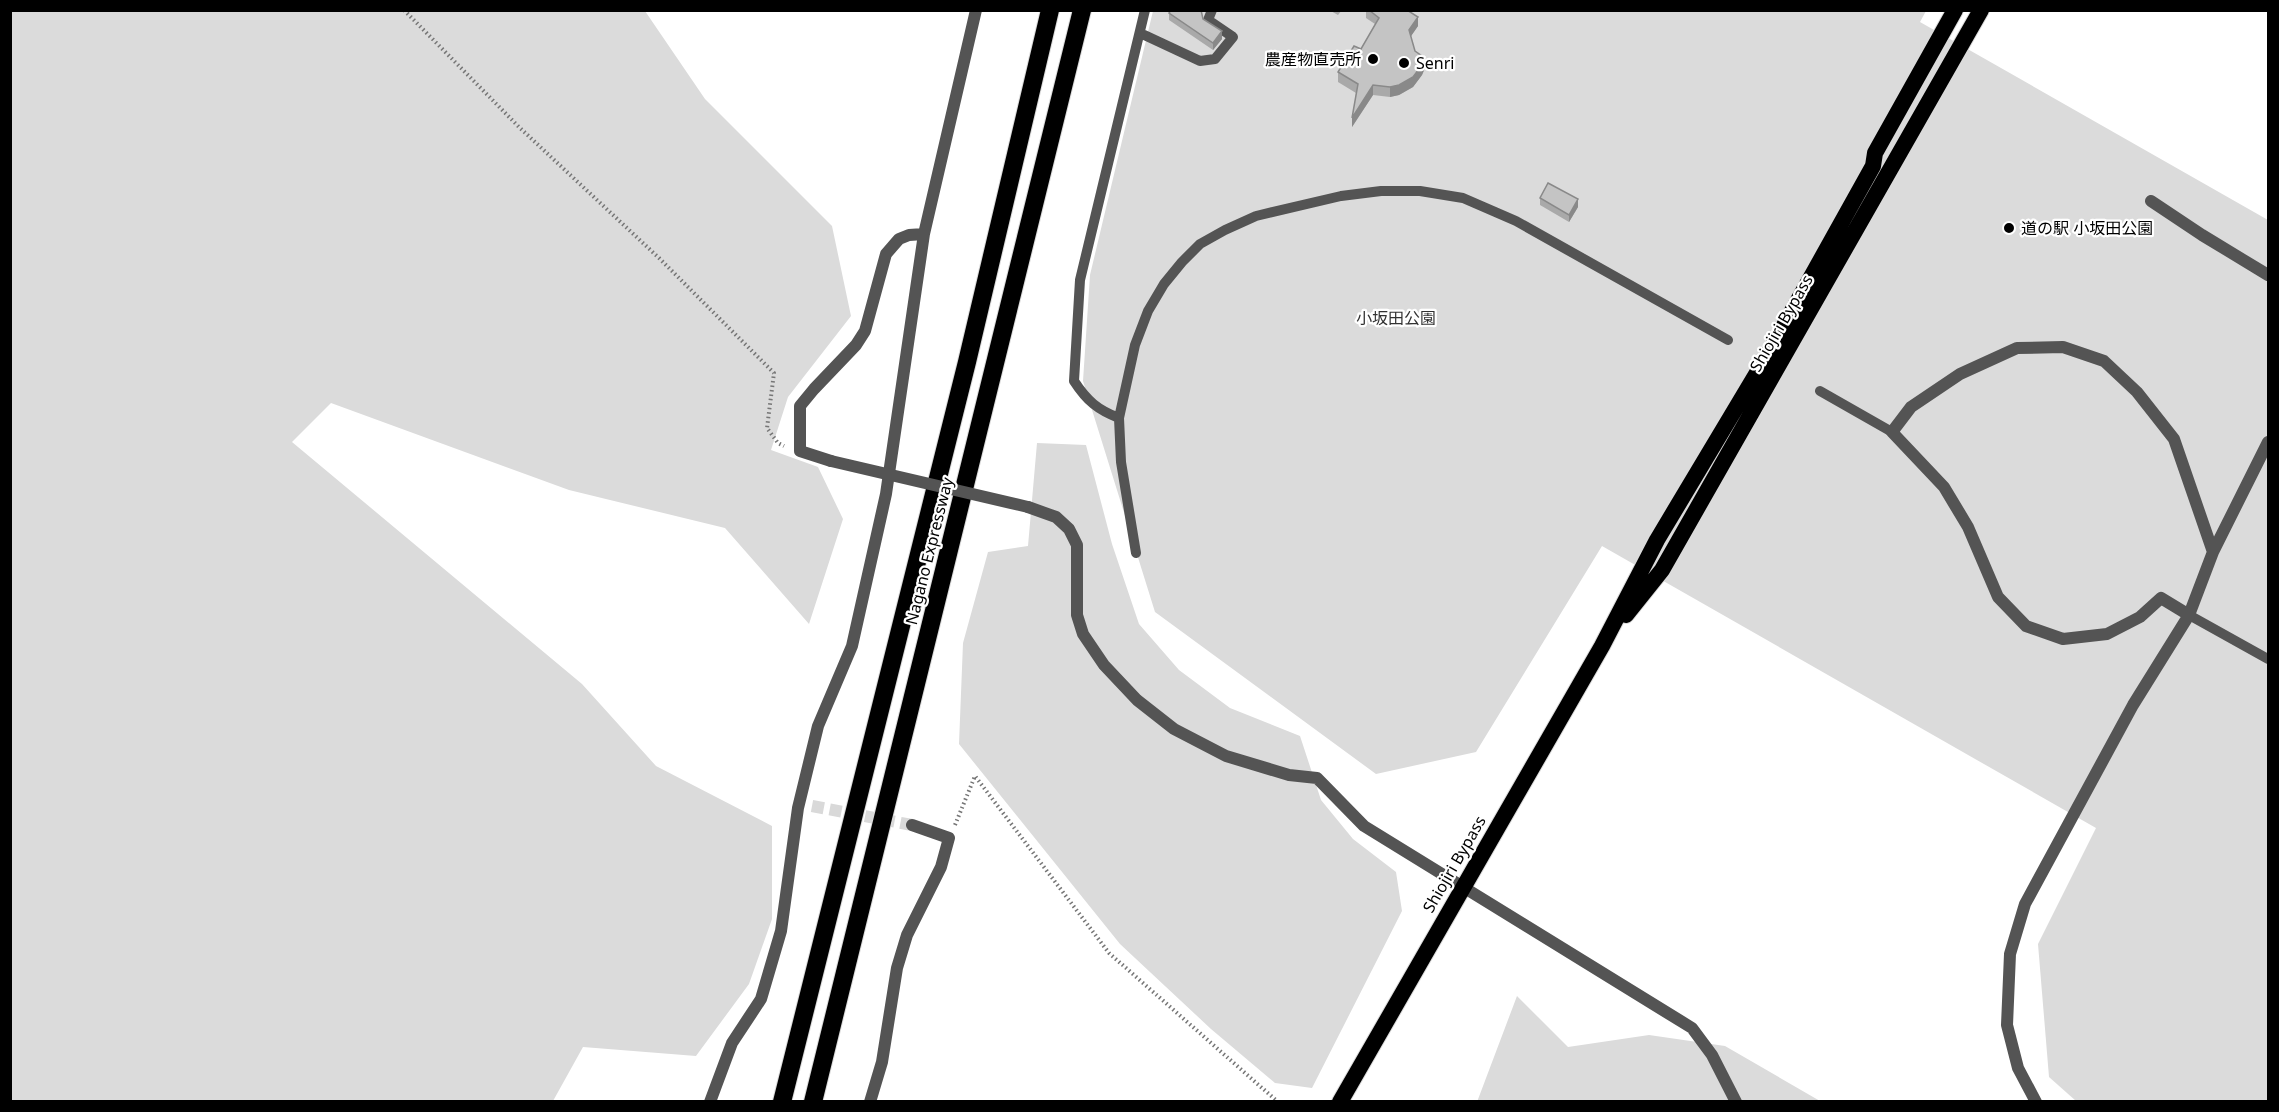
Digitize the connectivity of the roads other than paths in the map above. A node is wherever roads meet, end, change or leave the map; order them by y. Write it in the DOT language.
graph roads {
  1 [pos="976,10"];
  2 [pos="1050,10"];
  3 [pos="1082,10"];
  4 [pos="1145,10"];
  5 [pos="1212,10"];
  6 [pos="1955,10"];
  7 [pos="1981,10"];
  8 [pos="1140,33"];
  9 [pos="2151,201"];
  10 [pos="924,234"];
  11 [pos="2268,275"];
  12 [pos="1728,340"];
  13 [pos="1820,391"];
  14 [pos="1119,418"];
  15 [pos="1892,432"];
  16 [pos="2268,442"];
  17 [pos="2213,552"];
  18 [pos="1136,553"];
  19 [pos="2189,615"];
  20 [pos="1602,646"];
  21 [pos="2268,659"];
  22 [pos="812,806"];
  23 [pos="798,808"];
  24 [pos="912,825"];
  25 [pos="1462,886"];
  26 [pos="1343,1096"];
  27 [pos="710,1101"];
  28 [pos="782,1101"];
  29 [pos="813,1101"];
  30 [pos="870,1101"];
  31 [pos="1736,1101"];
  32 [pos="2036,1101"];
  1 -- 10 [label="street"];
  2 -- 28 [label="highway, Nagano Expressway"];
  3 -- 29 [label="highway, Nagano Expressway"];
  4 -- 8 [label="lane"];
  5 -- 8 [label="lane"];
  6 -- 20 [label="highway, Shiojiri Bypass"];
  7 -- 20 [label="highway, Shiojiri Bypass"];
  8 -- 14 [label="lane"];
  9 -- 11 [label="street"];
  10 -- 23 [label="street"];
  10 -- 25 [label="street, bridge"];
  12 -- 14 [label="lane"];
  13 -- 15 [label="lane"];
  14 -- 18 [label="lane"];
  15 -- 17 [label="street"];
  15 -- 19 [label="street"];
  16 -- 17 [label="street"];
  17 -- 19 [label="street"];
  19 -- 21 [label="lane"];
  19 -- 32 [label="street"];
  20 -- 25 [label="highway, Shiojiri Bypass"];
  22 -- 23 [label="street"];
  23 -- 27 [label="street"];
  24 -- 30 [label="street"];
  25 -- 26 [label="highway, Shiojiri Bypass"];
  25 -- 31 [label="street"];
}
